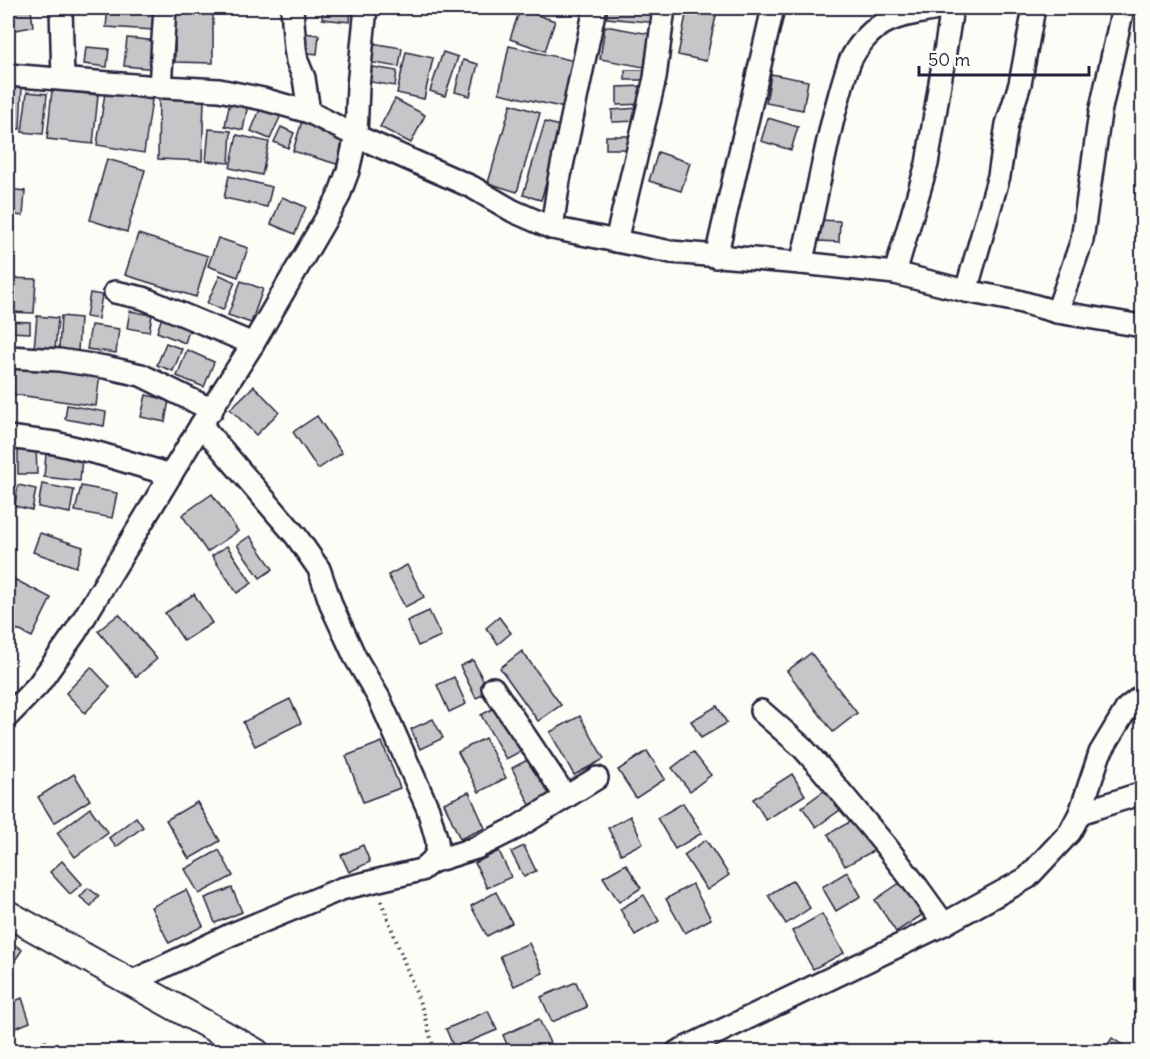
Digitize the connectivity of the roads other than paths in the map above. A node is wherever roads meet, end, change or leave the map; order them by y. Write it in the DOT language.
graph roads {
  1 [pos="61,8"];
  2 [pos="165,8"];
  3 [pos="292,8"];
  4 [pos="366,8"];
  5 [pos="595,8"];
  6 [pos="664,8"];
  7 [pos="773,8"];
  8 [pos="942,8"];
  9 [pos="952,8"];
  10 [pos="1034,8"];
  11 [pos="1122,8"];
  12 [pos="8,75"];
  13 [pos="63,79"];
  14 [pos="160,87"];
  15 [pos="309,112"];
  16 [pos="356,136"];
  17 [pos="552,228"];
  18 [pos="616,241"];
  19 [pos="716,256"];
  20 [pos="801,263"];
  21 [pos="895,273"];
  22 [pos="966,291"];
  23 [pos="115,292"];
  24 [pos="1057,312"];
  25 [pos="1143,326"];
  26 [pos="253,345"];
  27 [pos="8,357"];
  28 [pos="206,418"];
  29 [pos="8,436"];
  30 [pos="171,475"];
  31 [pos="493,688"];
  32 [pos="1143,696"];
  33 [pos="761,711"];
  34 [pos="8,716"];
  35 [pos="597,778"];
  36 [pos="1143,793"];
  37 [pos="566,797"];
  38 [pos="1080,813"];
  39 [pos="431,862"];
  40 [pos="8,914"];
  41 [pos="944,924"];
  42 [pos="131,982"];
  43 [pos="256,1052"];
  44 [pos="677,1052"];
  1 -- 13 [label="street"];
  2 -- 14 [label="street"];
  3 -- 15 [label="street"];
  4 -- 16 [label="street"];
  5 -- 17 [label="street"];
  6 -- 18 [label="street"];
  7 -- 19 [label="street"];
  8 -- 20 [label="street"];
  9 -- 21 [label="street"];
  10 -- 22 [label="street"];
  11 -- 24 [label="street"];
  12 -- 13 [label="street"];
  13 -- 14 [label="street"];
  14 -- 15 [label="street"];
  15 -- 16 [label="street"];
  16 -- 17 [label="street"];
  16 -- 26 [label="street"];
  17 -- 18 [label="street"];
  18 -- 19 [label="street"];
  19 -- 20 [label="street"];
  20 -- 21 [label="street"];
  21 -- 22 [label="street"];
  22 -- 24 [label="street"];
  23 -- 26 [label="street"];
  24 -- 25 [label="street"];
  26 -- 28 [label="street"];
  27 -- 28 [label="street"];
  28 -- 30 [label="street"];
  28 -- 39 [label="street"];
  29 -- 30 [label="street"];
  30 -- 34 [label="street"];
  31 -- 37 [label="street"];
  32 -- 38 [label="street"];
  33 -- 41 [label="street"];
  35 -- 37 [label="street"];
  36 -- 38 [label="street"];
  37 -- 39 [label="street"];
  38 -- 41 [label="street"];
  39 -- 42 [label="street"];
  40 -- 42 [label="street"];
  41 -- 44 [label="street"];
  42 -- 43 [label="street"];
}
